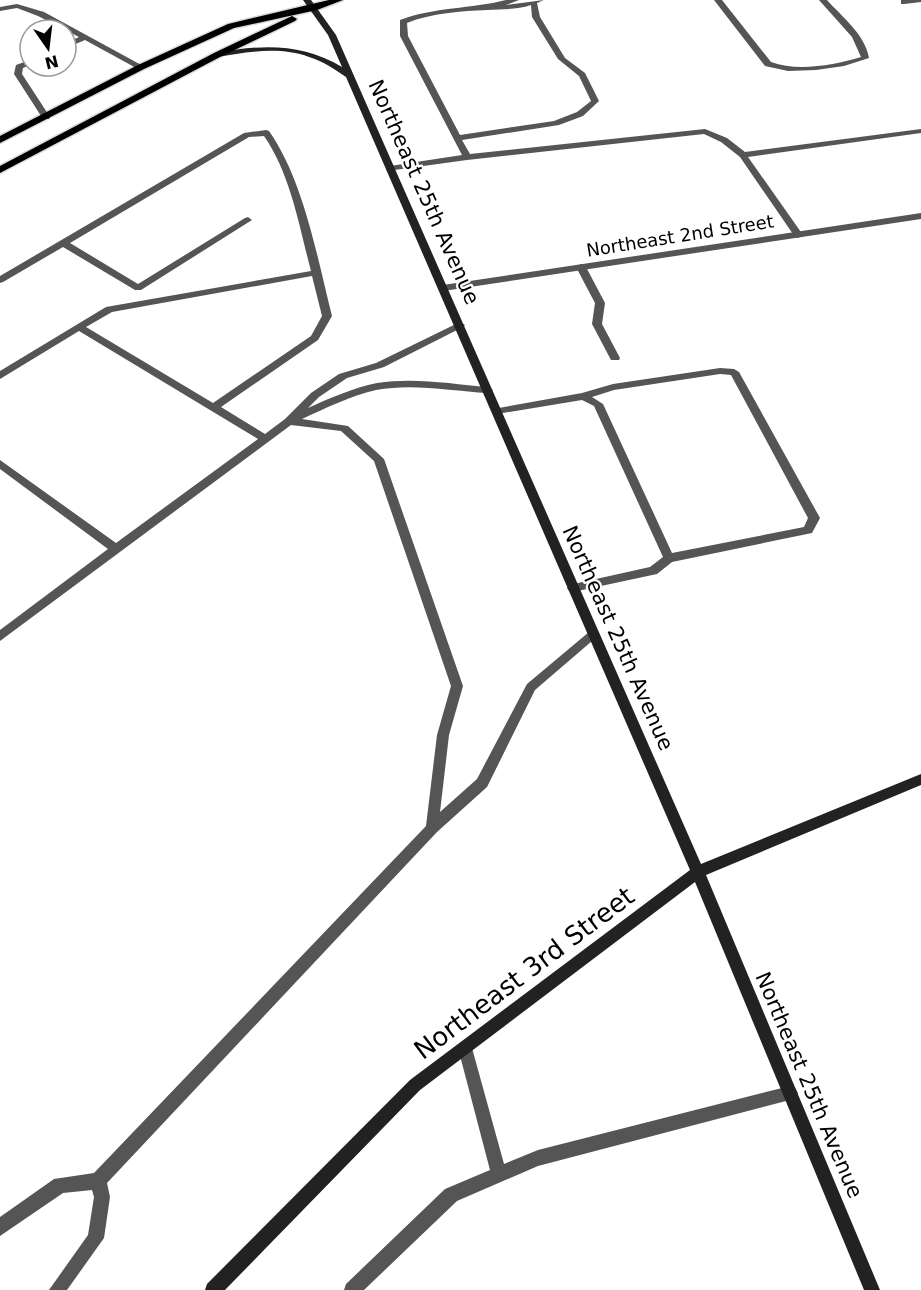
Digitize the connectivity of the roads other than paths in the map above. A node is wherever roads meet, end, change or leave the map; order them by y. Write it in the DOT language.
graph roads {
  1 [pos="338,0"];
  2 [pos="515,0"];
  3 [pos="718,0"];
  4 [pos="823,0"];
  5 [pos="921,0"];
  6 [pos="537,2"];
  7 [pos="904,2"];
  8 [pos="310,4"];
  9 [pos="483,8"];
  10 [pos="0,9"];
  11 [pos="85,38"];
  12 [pos="78,41"];
  13 [pos="217,55"];
  14 [pos="141,68"];
  15 [pos="349,75"];
  16 [pos="21,78"];
  17 [pos="46,117"];
  18 [pos="921,131"];
  19 [pos="458,138"];
  20 [pos="0,140"];
  21 [pos="743,155"];
  22 [pos="467,157"];
  23 [pos="390,169"];
  24 [pos="0,170"];
  25 [pos="921,216"];
  26 [pos="248,220"];
  27 [pos="798,235"];
  28 [pos="63,243"];
  29 [pos="581,267"];
  30 [pos="316,273"];
  31 [pos="0,280"];
  32 [pos="138,288"];
  33 [pos="443,288"];
  34 [pos="137,305"];
  35 [pos="460,325"];
  36 [pos="79,327"];
  37 [pos="615,358"];
  38 [pos="0,376"];
  39 [pos="488,390"];
  40 [pos="583,396"];
  41 [pos="213,408"];
  42 [pos="497,411"];
  43 [pos="289,421"];
  44 [pos="266,439"];
  45 [pos="0,464"];
  46 [pos="117,549"];
  47 [pos="669,558"];
  48 [pos="573,588"];
  49 [pos="593,635"];
  50 [pos="0,636"];
  51 [pos="921,779"];
  52 [pos="432,828"];
  53 [pos="698,872"];
  54 [pos="465,1047"];
  55 [pos="790,1093"];
  56 [pos="499,1173"];
  57 [pos="98,1181"];
  58 [pos="0,1228"];
  59 [pos="57,1290"];
  60 [pos="213,1290"];
  61 [pos="352,1290"];
  62 [pos="872,1290"];
  1 -- 8 [label="main road"];
  2 -- 9 [label="street"];
  3 -- 4 [label="street"];
  5 -- 7 [label="street"];
  6 -- 9 [label="street"];
  6 -- 19 [label="street"];
  8 -- 13 [label="main road"];
  8 -- 14 [label="main road"];
  8 -- 15 [label="main road, Northeast 25th Avenue"];
  9 -- 19 [label="street"];
  10 -- 11 [label="street"];
  11 -- 12 [label="street"];
  11 -- 14 [label="street"];
  13 -- 15 [label="main road"];
  13 -- 24 [label="main road"];
  14 -- 17 [label="main road"];
  15 -- 23 [label="main road, Northeast 25th Avenue"];
  16 -- 17 [label="street"];
  17 -- 20 [label="main road"];
  18 -- 21 [label="street"];
  19 -- 22 [label="street"];
  21 -- 22 [label="street"];
  21 -- 27 [label="street"];
  22 -- 23 [label="street"];
  23 -- 33 [label="main road, Northeast 25th Avenue"];
  25 -- 27 [label="street, Northeast 2nd Street"];
  26 -- 32 [label="street"];
  27 -- 29 [label="street, Northeast 2nd Street"];
  28 -- 30 [label="street"];
  28 -- 31 [label="street"];
  28 -- 32 [label="street"];
  29 -- 33 [label="street, Northeast 2nd Street"];
  29 -- 37 [label="street"];
  30 -- 34 [label="street"];
  30 -- 41 [label="street"];
  32 -- 34 [label="street"];
  33 -- 35 [label="main road, Northeast 25th Avenue"];
  34 -- 36 [label="street"];
  35 -- 39 [label="main road, Northeast 25th Avenue"];
  35 -- 43 [label="street"];
  36 -- 38 [label="street"];
  36 -- 41 [label="street"];
  39 -- 42 [label="main road, Northeast 25th Avenue"];
  39 -- 43 [label="street"];
  40 -- 42 [label="street"];
  40 -- 47 [label="street"];
  40 -- 47 [label="street"];
  41 -- 44 [label="street"];
  42 -- 48 [label="main road, Northeast 25th Avenue"];
  43 -- 44 [label="street"];
  43 -- 52 [label="street"];
  44 -- 46 [label="street"];
  45 -- 46 [label="street"];
  46 -- 50 [label="street"];
  47 -- 48 [label="street"];
  48 -- 49 [label="main road, Northeast 25th Avenue"];
  49 -- 52 [label="street"];
  49 -- 53 [label="main road, Northeast 25th Avenue"];
  51 -- 53 [label="main road, Northeast 3rd Street"];
  52 -- 57 [label="street"];
  53 -- 54 [label="main road, Northeast 3rd Street"];
  53 -- 55 [label="main road, Northeast 25th Avenue"];
  54 -- 56 [label="street"];
  54 -- 60 [label="main road, Northeast 3rd Street"];
  55 -- 56 [label="street"];
  55 -- 62 [label="main road, Northeast 25th Avenue"];
  56 -- 61 [label="street"];
  57 -- 58 [label="street"];
  57 -- 59 [label="street"];
}
